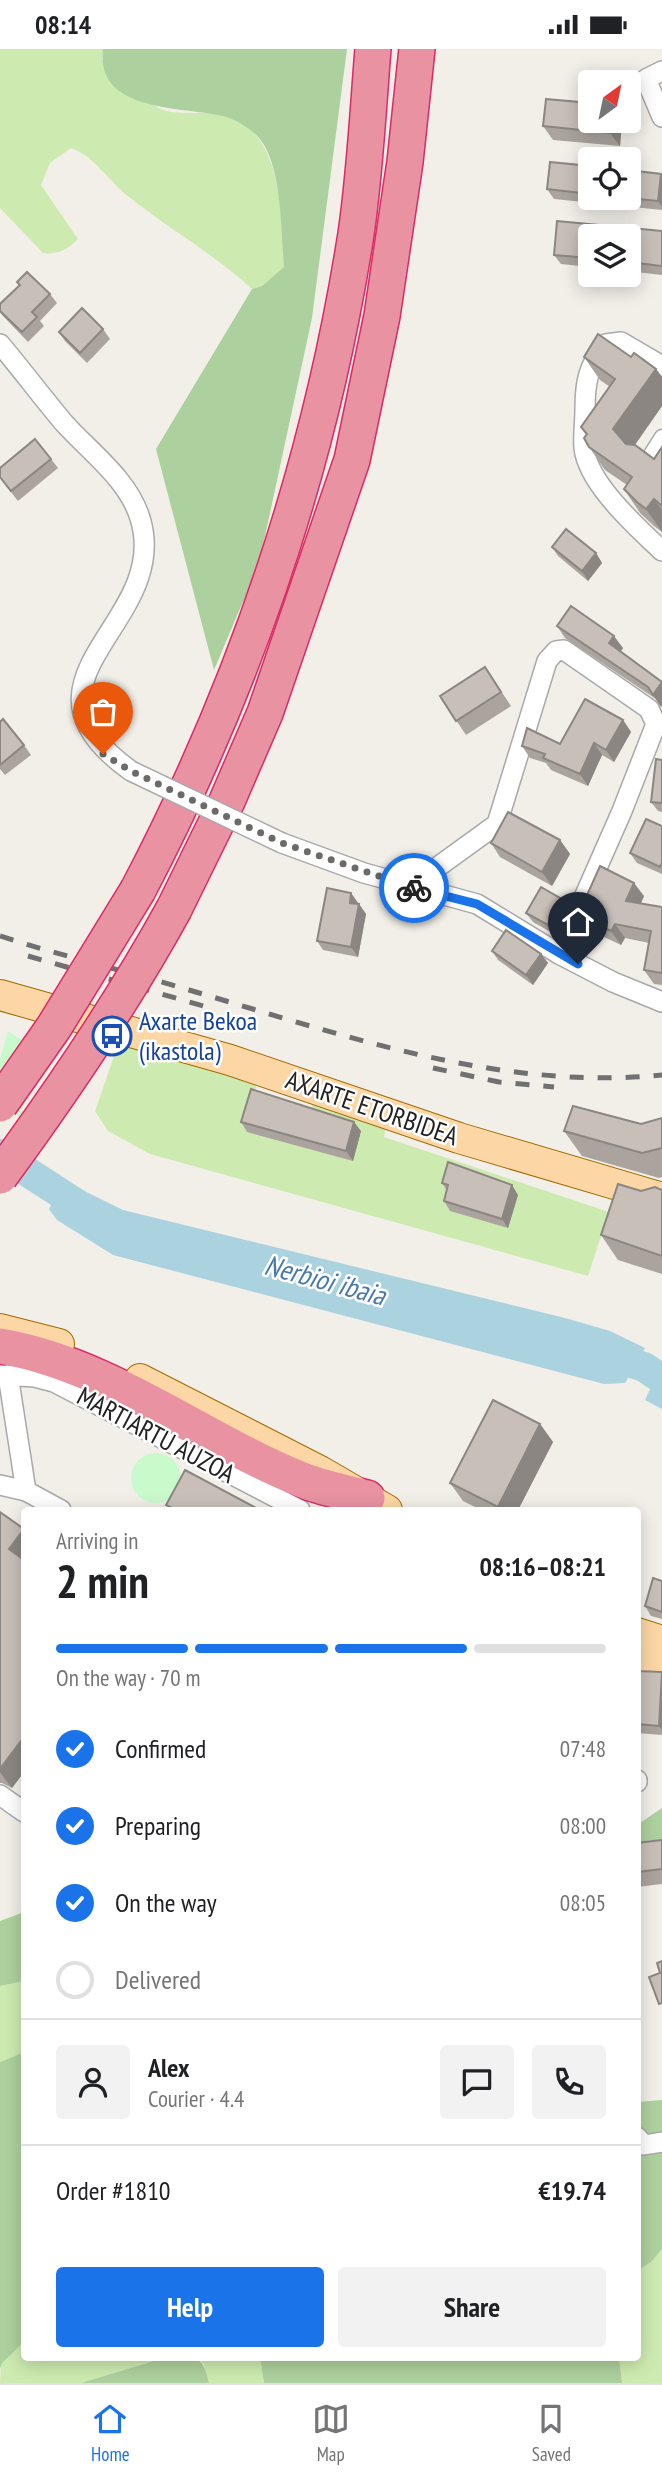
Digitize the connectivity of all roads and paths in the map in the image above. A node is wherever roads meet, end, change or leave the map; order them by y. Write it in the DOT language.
graph roads {
  1 [pos="373,49"];
  2 [pos="417,49"];
  3 [pos="662,71"];
  4 [pos="662,117"];
  5 [pos="0,344"];
  6 [pos="662,366"];
  7 [pos="662,437"];
  8 [pos="648,459"];
  9 [pos="660,546"];
  10 [pos="410,887"];
  11 [pos="559,954"];
  12 [pos="1,995"];
  13 [pos="662,1002"];
  14 [pos="0,1104"];
  15 [pos="0,1176"];
  16 [pos="660,1196"];
  17 [pos="0,1329"];
  18 [pos="3,1365"];
  19 [pos="0,1485"];
  20 [pos="26,1491"];
  21 [pos="377,1504"];
  22 [pos="55,1507"];
  23 [pos="294,1507"];
  24 [pos="641,1634"];
  25 [pos="662,1641"];
  26 [pos="662,1661"];
  27 [pos="641,1664"];
  28 [pos="0,1795"];
  29 [pos="21,1810"];
  30 [pos="641,2142"];
  31 [pos="662,2142"];
  1 -- 14 [label="highway, bridge"];
  2 -- 15 [label="highway, bridge"];
  3 -- 4 [label="street"];
  5 -- 10 [label="street, bridge"];
  6 -- 9 [label="street"];
  7 -- 8 [label="street"];
  10 -- 11 [label="street"];
  10 -- 11 [label="street"];
  11 -- 13 [label="street"];
  12 -- 16 [label="main road, AXARTE ETORBIDEA"];
  17 -- 21 [label="main road"];
  18 -- 20 [label="street"];
  18 -- 21 [label="highway"];
  18 -- 23 [label="street, MARTIARTU AUZOA"];
  19 -- 20 [label="street"];
  20 -- 22 [label="street"];
  24 -- 25 [label="main road"];
  26 -- 27 [label="main road"];
  28 -- 29 [label="street"];
  30 -- 31 [label="street"];
}
